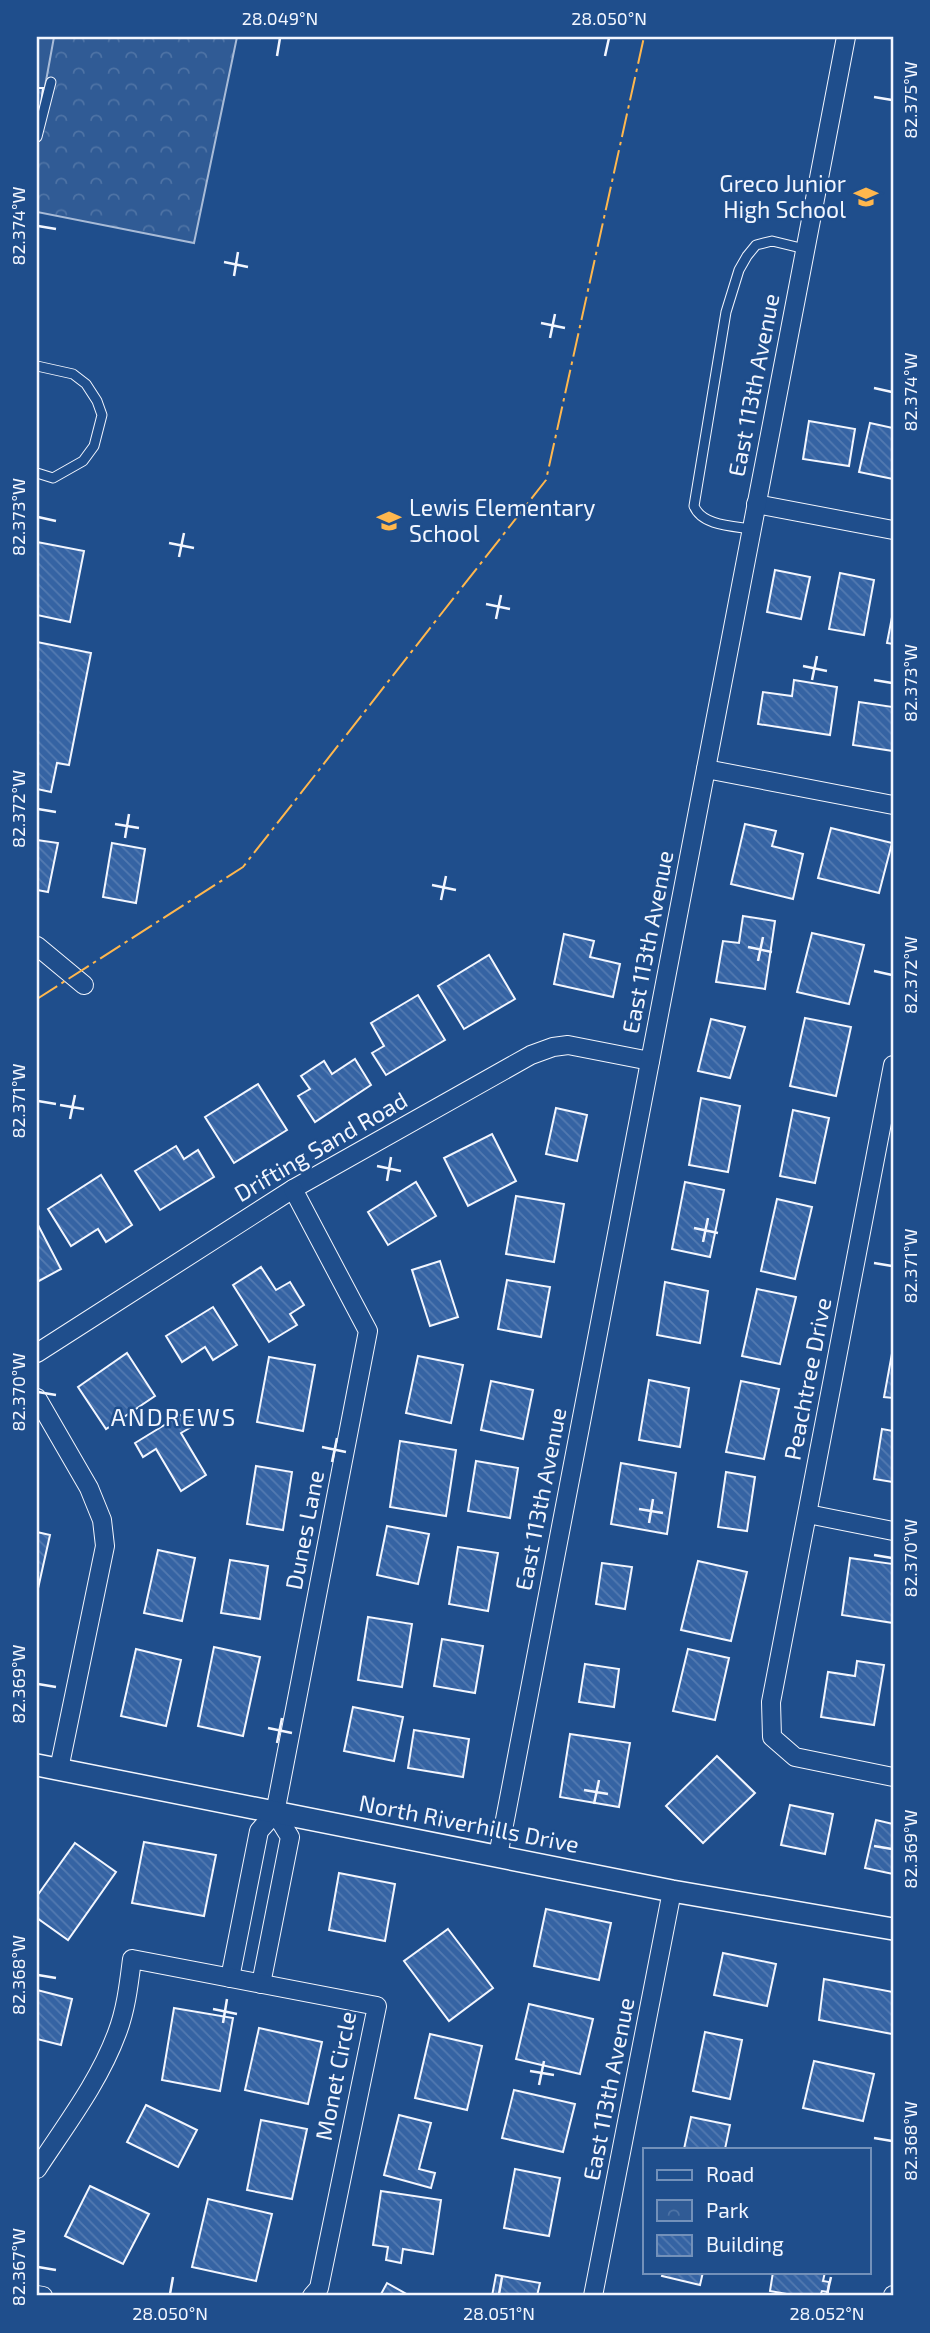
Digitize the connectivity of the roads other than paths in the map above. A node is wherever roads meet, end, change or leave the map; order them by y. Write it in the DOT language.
graph roads {
  1 [pos="846,37"];
  2 [pos="51,82"];
  3 [pos="37,136"];
  4 [pos="805,249"];
  5 [pos="37,366"];
  6 [pos="37,473"];
  7 [pos="756,504"];
  8 [pos="752,529"];
  9 [pos="893,530"];
  10 [pos="706,769"];
  11 [pos="893,805"];
  12 [pos="37,946"];
  13 [pos="84,985"];
  14 [pos="650,1061"];
  15 [pos="893,1065"];
  16 [pos="293,1189"];
  17 [pos="37,1353"];
  18 [pos="37,1398"];
  19 [pos="807,1514"];
  20 [pos="893,1531"];
  21 [pos="37,1765"];
  22 [pos="59,1769"];
  23 [pos="893,1777"];
  24 [pos="275,1813"];
  25 [pos="498,1856"];
  26 [pos="672,1891"];
  27 [pos="893,1929"];
  28 [pos="230,1978"];
  29 [pos="261,1984"];
  30 [pos="37,2169"];
  31 [pos="37,2295"];
  32 [pos="43,2296"];
  33 [pos="312,2296"];
  34 [pos="593,2296"];
  1 -- 4 [label="street, East 113th Avenue"];
  2 -- 3 [label="lane"];
  4 -- 7 [label="street, East 113th Avenue"];
  4 -- 8 [label="lane"];
  5 -- 6 [label="lane"];
  7 -- 8 [label="street, East 113th Avenue"];
  7 -- 9 [label="street"];
  8 -- 10 [label="street, East 113th Avenue"];
  10 -- 11 [label="street"];
  10 -- 14 [label="street, East 113th Avenue"];
  12 -- 13 [label="street"];
  14 -- 16 [label="street, Drifting Sand Road"];
  14 -- 25 [label="street, East 113th Avenue"];
  15 -- 19 [label="street, Peachtree Drive"];
  16 -- 17 [label="street, Drifting Sand Road"];
  16 -- 24 [label="street, Dunes Lane"];
  18 -- 22 [label="street"];
  19 -- 20 [label="street"];
  19 -- 23 [label="street, Peachtree Drive"];
  21 -- 22 [label="street, North Riverhills Drive"];
  22 -- 24 [label="street, North Riverhills Drive"];
  24 -- 25 [label="street, North Riverhills Drive"];
  24 -- 28 [label="street, Dunes Lane"];
  24 -- 29 [label="street"];
  25 -- 26 [label="street, North Riverhills Drive"];
  26 -- 27 [label="street, North Riverhills Drive"];
  26 -- 34 [label="street, East 113th Avenue"];
  28 -- 29 [label="street, Monet Circle"];
  28 -- 30 [label="street, Monet Circle"];
  29 -- 33 [label="street, Monet Circle"];
  31 -- 32 [label="street"];
}
